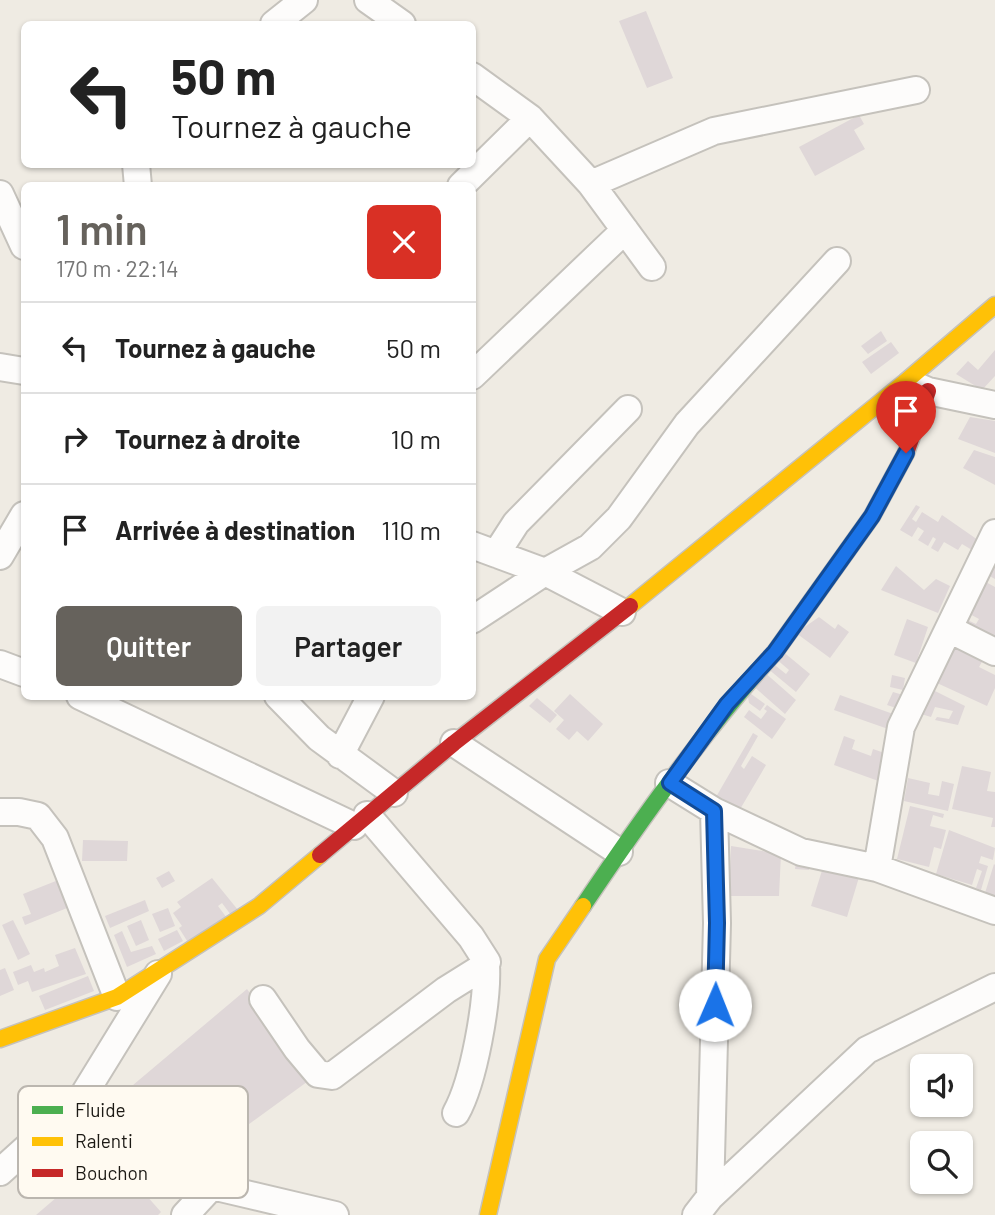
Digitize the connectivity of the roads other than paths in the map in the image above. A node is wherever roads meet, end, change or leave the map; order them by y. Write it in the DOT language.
graph roads {
  1 [pos="304,0"];
  2 [pos="368,0"];
  3 [pos="278,21"];
  4 [pos="397,21"];
  5 [pos="476,79"];
  6 [pos="916,90"];
  7 [pos="530,118"];
  8 [pos="465,182"];
  9 [pos="591,184"];
  10 [pos="0,194"];
  11 [pos="625,230"];
  12 [pos="21,240"];
  13 [pos="837,261"];
  14 [pos="652,267"];
  15 [pos="995,305"];
  16 [pos="0,367"];
  17 [pos="21,370"];
  18 [pos="476,372"];
  19 [pos="917,386"];
  20 [pos="995,405"];
  21 [pos="628,409"];
  22 [pos="21,520"];
  23 [pos="995,533"];
  24 [pos="484,549"];
  25 [pos="0,556"];
  26 [pos="545,572"];
  27 [pos="622,611"];
  28 [pos="476,618"];
  29 [pos="949,629"];
  30 [pos="995,652"];
  31 [pos="0,664"];
  32 [pos="21,672"];
  33 [pos="89,700"];
  34 [pos="282,700"];
  35 [pos="369,700"];
  36 [pos="454,743"];
  37 [pos="340,755"];
  38 [pos="670,783"];
  39 [pos="394,793"];
  40 [pos="714,811"];
  41 [pos="0,812"];
  42 [pos="361,820"];
  43 [pos="619,852"];
  44 [pos="877,868"];
  45 [pos="995,911"];
  46 [pos="486,965"];
  47 [pos="158,972"];
  48 [pos="995,987"];
  49 [pos="117,997"];
  50 [pos="263,999"];
  51 [pos="0,1039"];
  52 [pos="89,1086"];
  53 [pos="456,1113"];
  54 [pos="18,1156"];
  55 [pos="0,1172"];
  56 [pos="248,1194"];
  57 [pos="201,1198"];
  58 [pos="703,1206"];
  59 [pos="185,1215"];
  60 [pos="335,1215"];
  61 [pos="488,1215"];
  1 -- 3 [label="street"];
  2 -- 4 [label="street"];
  5 -- 7 [label="street"];
  6 -- 9 [label="street"];
  7 -- 8 [label="street"];
  7 -- 9 [label="street"];
  9 -- 11 [label="street"];
  10 -- 12 [label="street"];
  11 -- 14 [label="street"];
  11 -- 18 [label="street"];
  13 -- 26 [label="street"];
  15 -- 19 [label="street"];
  16 -- 17 [label="street"];
  19 -- 20 [label="street"];
  19 -- 27 [label="street"];
  19 -- 38 [label="street"];
  21 -- 24 [label="street"];
  22 -- 25 [label="street"];
  23 -- 29 [label="street"];
  24 -- 26 [label="street"];
  26 -- 27 [label="street"];
  26 -- 28 [label="street"];
  27 -- 36 [label="street"];
  29 -- 30 [label="street"];
  29 -- 44 [label="street"];
  31 -- 32 [label="street"];
  33 -- 42 [label="street"];
  34 -- 37 [label="street"];
  35 -- 37 [label="street"];
  36 -- 39 [label="street"];
  36 -- 43 [label="street"];
  37 -- 39 [label="street"];
  38 -- 40 [label="street"];
  38 -- 43 [label="street"];
  39 -- 42 [label="street"];
  40 -- 44 [label="street"];
  40 -- 58 [label="street"];
  41 -- 49 [label="street"];
  42 -- 46 [label="street"];
  42 -- 47 [label="street"];
  43 -- 61 [label="street"];
  44 -- 45 [label="street"];
  46 -- 50 [label="street"];
  46 -- 53 [label="street"];
  47 -- 49 [label="street"];
  47 -- 52 [label="street"];
  48 -- 58 [label="street"];
  49 -- 51 [label="street"];
  54 -- 55 [label="street"];
  56 -- 60 [label="street"];
  57 -- 59 [label="street"];
}
